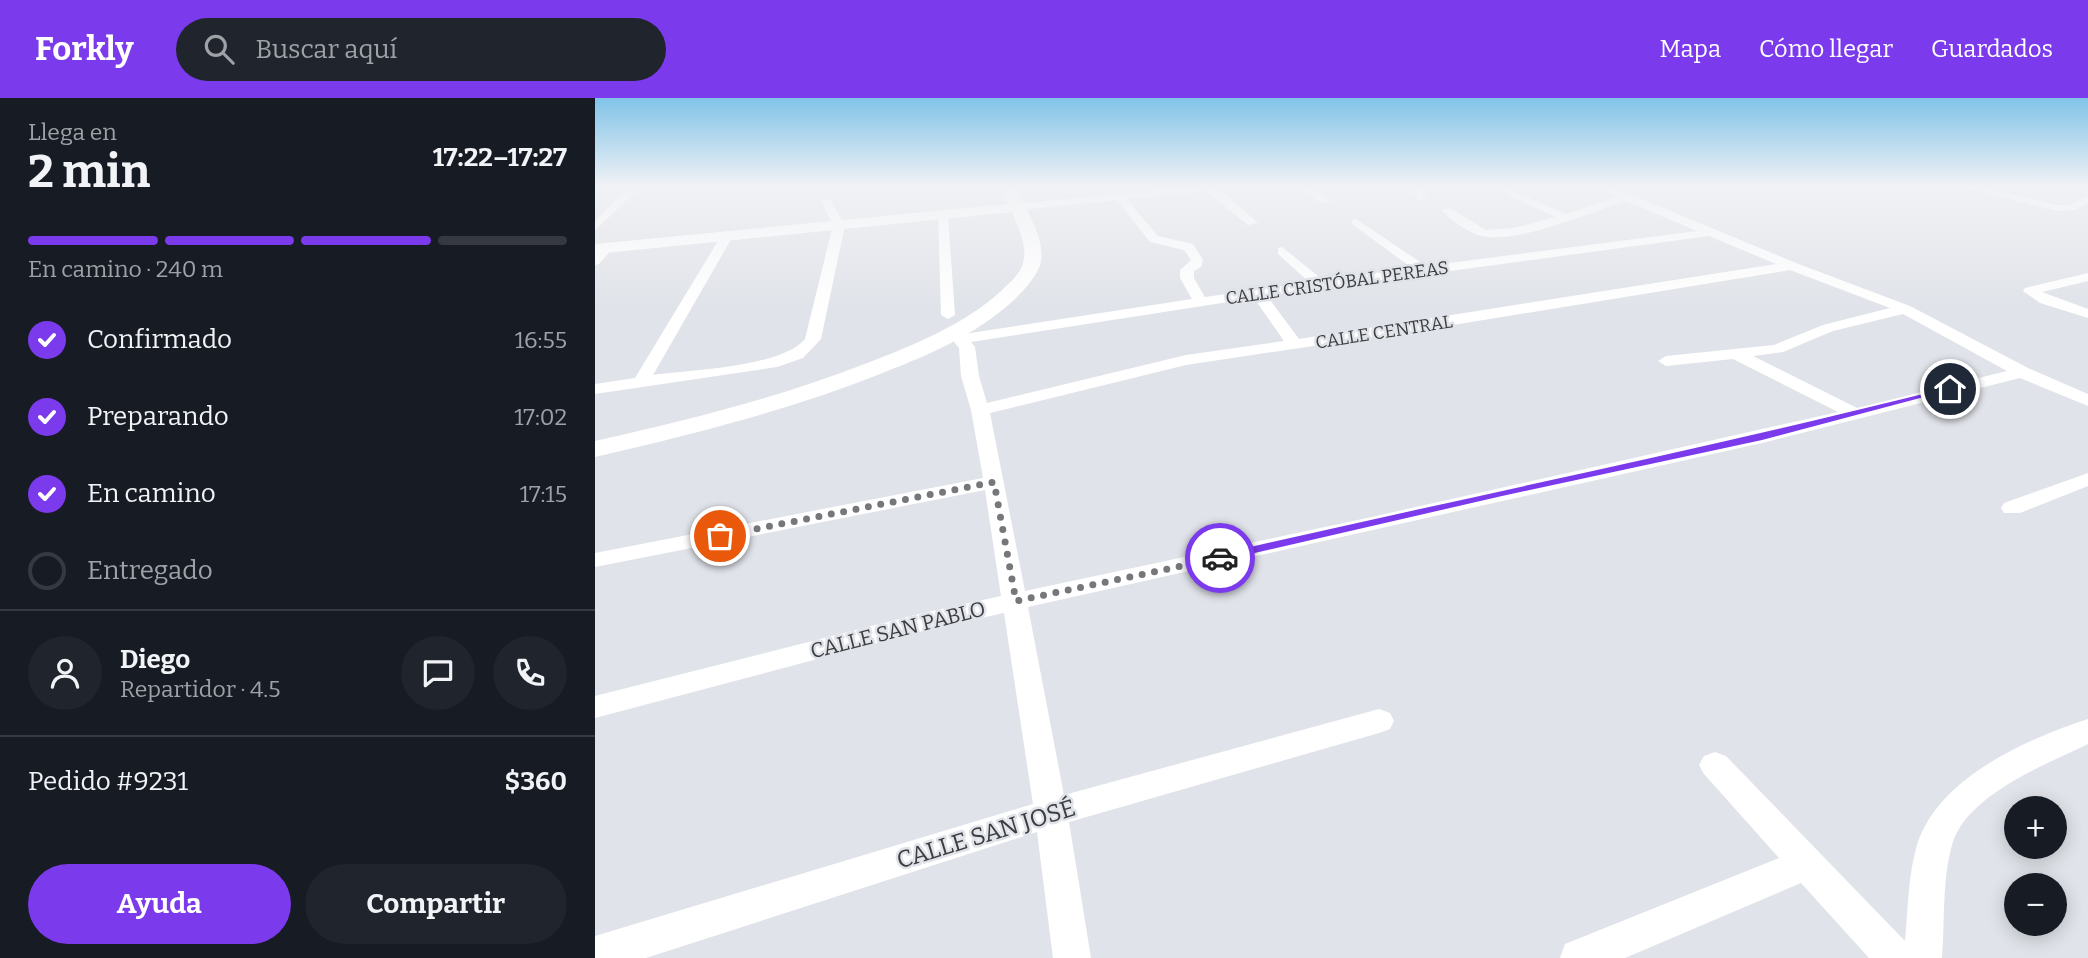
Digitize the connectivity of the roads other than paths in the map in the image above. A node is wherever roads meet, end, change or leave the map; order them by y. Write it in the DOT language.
graph roads {
  1 [pos="817,227"];
  2 [pos="839,227"];
  3 [pos="944,227"];
  4 [pos="1025,227"];
  5 [pos="1144,227"];
  6 [pos="1363,227"];
  7 [pos="1473,227"];
  8 [pos="1524,227"];
  9 [pos="1701,227"];
  10 [pos="1713,232"];
  11 [pos="727,236"];
  12 [pos="602,248"];
  13 [pos="1282,251"];
  14 [pos="595,261"];
  15 [pos="1791,266"];
  16 [pos="1425,271"];
  17 [pos="2088,277"];
  18 [pos="1320,284"];
  19 [pos="1258,294"];
  20 [pos="1200,302"];
  21 [pos="1905,309"];
  22 [pos="2088,314"];
  23 [pos="955,329"];
  24 [pos="1295,345"];
  25 [pos="1736,354"];
  26 [pos="1666,361"];
  27 [pos="2022,372"];
  28 [pos="641,382"];
  29 [pos="595,389"];
  30 [pos="2088,401"];
  31 [pos="980,410"];
  32 [pos="1853,413"];
  33 [pos="595,449"];
  34 [pos="2088,479"];
  35 [pos="994,482"];
  36 [pos="2012,508"];
  37 [pos="595,561"];
  38 [pos="1016,601"];
  39 [pos="595,707"];
  40 [pos="1379,722"];
  41 [pos="2087,732"];
  42 [pos="1715,765"];
  43 [pos="1051,813"];
  44 [pos="1806,864"];
  45 [pos="595,955"];
  46 [pos="1072,958"];
  47 [pos="1579,958"];
  48 [pos="1895,958"];
  49 [pos="1923,958"];
  1 -- 11 [label="main road"];
  2 -- 28 [label="street"];
  3 -- 23 [label="street"];
  4 -- 23 [label="main road"];
  5 -- 20 [label="street"];
  6 -- 16 [label="street"];
  7 -- 8 [label="street"];
  9 -- 10 [label="street"];
  10 -- 15 [label="street"];
  10 -- 16 [label="street, CALLE CRISTÓBAL PEREAS"];
  11 -- 12 [label="main road"];
  11 -- 28 [label="street"];
  12 -- 14 [label="street"];
  13 -- 18 [label="street"];
  15 -- 21 [label="street"];
  15 -- 24 [label="street, CALLE CENTRAL"];
  16 -- 18 [label="street, CALLE CRISTÓBAL PEREAS"];
  17 -- 22 [label="street"];
  18 -- 19 [label="street, CALLE CRISTÓBAL PEREAS"];
  19 -- 20 [label="street, CALLE CRISTÓBAL PEREAS"];
  19 -- 24 [label="street"];
  20 -- 23 [label="street, CALLE CRISTÓBAL PEREAS"];
  21 -- 25 [label="street"];
  21 -- 27 [label="street"];
  23 -- 31 [label="street"];
  23 -- 33 [label="main road"];
  24 -- 31 [label="street, CALLE CENTRAL"];
  25 -- 26 [label="street"];
  25 -- 32 [label="street"];
  27 -- 30 [label="street"];
  27 -- 32 [label="street, CALLE SAN PABLO"];
  28 -- 29 [label="street"];
  31 -- 35 [label="street"];
  32 -- 38 [label="street, CALLE SAN PABLO"];
  34 -- 36 [label="street"];
  35 -- 37 [label="street"];
  35 -- 38 [label="street"];
  38 -- 39 [label="street, CALLE SAN PABLO"];
  38 -- 43 [label="street"];
  40 -- 43 [label="street, CALLE SAN JOSÉ"];
  41 -- 49 [label="street"];
  42 -- 44 [label="street"];
  43 -- 45 [label="street, CALLE SAN JOSÉ"];
  43 -- 46 [label="street"];
  44 -- 47 [label="street"];
  44 -- 48 [label="street"];
}
